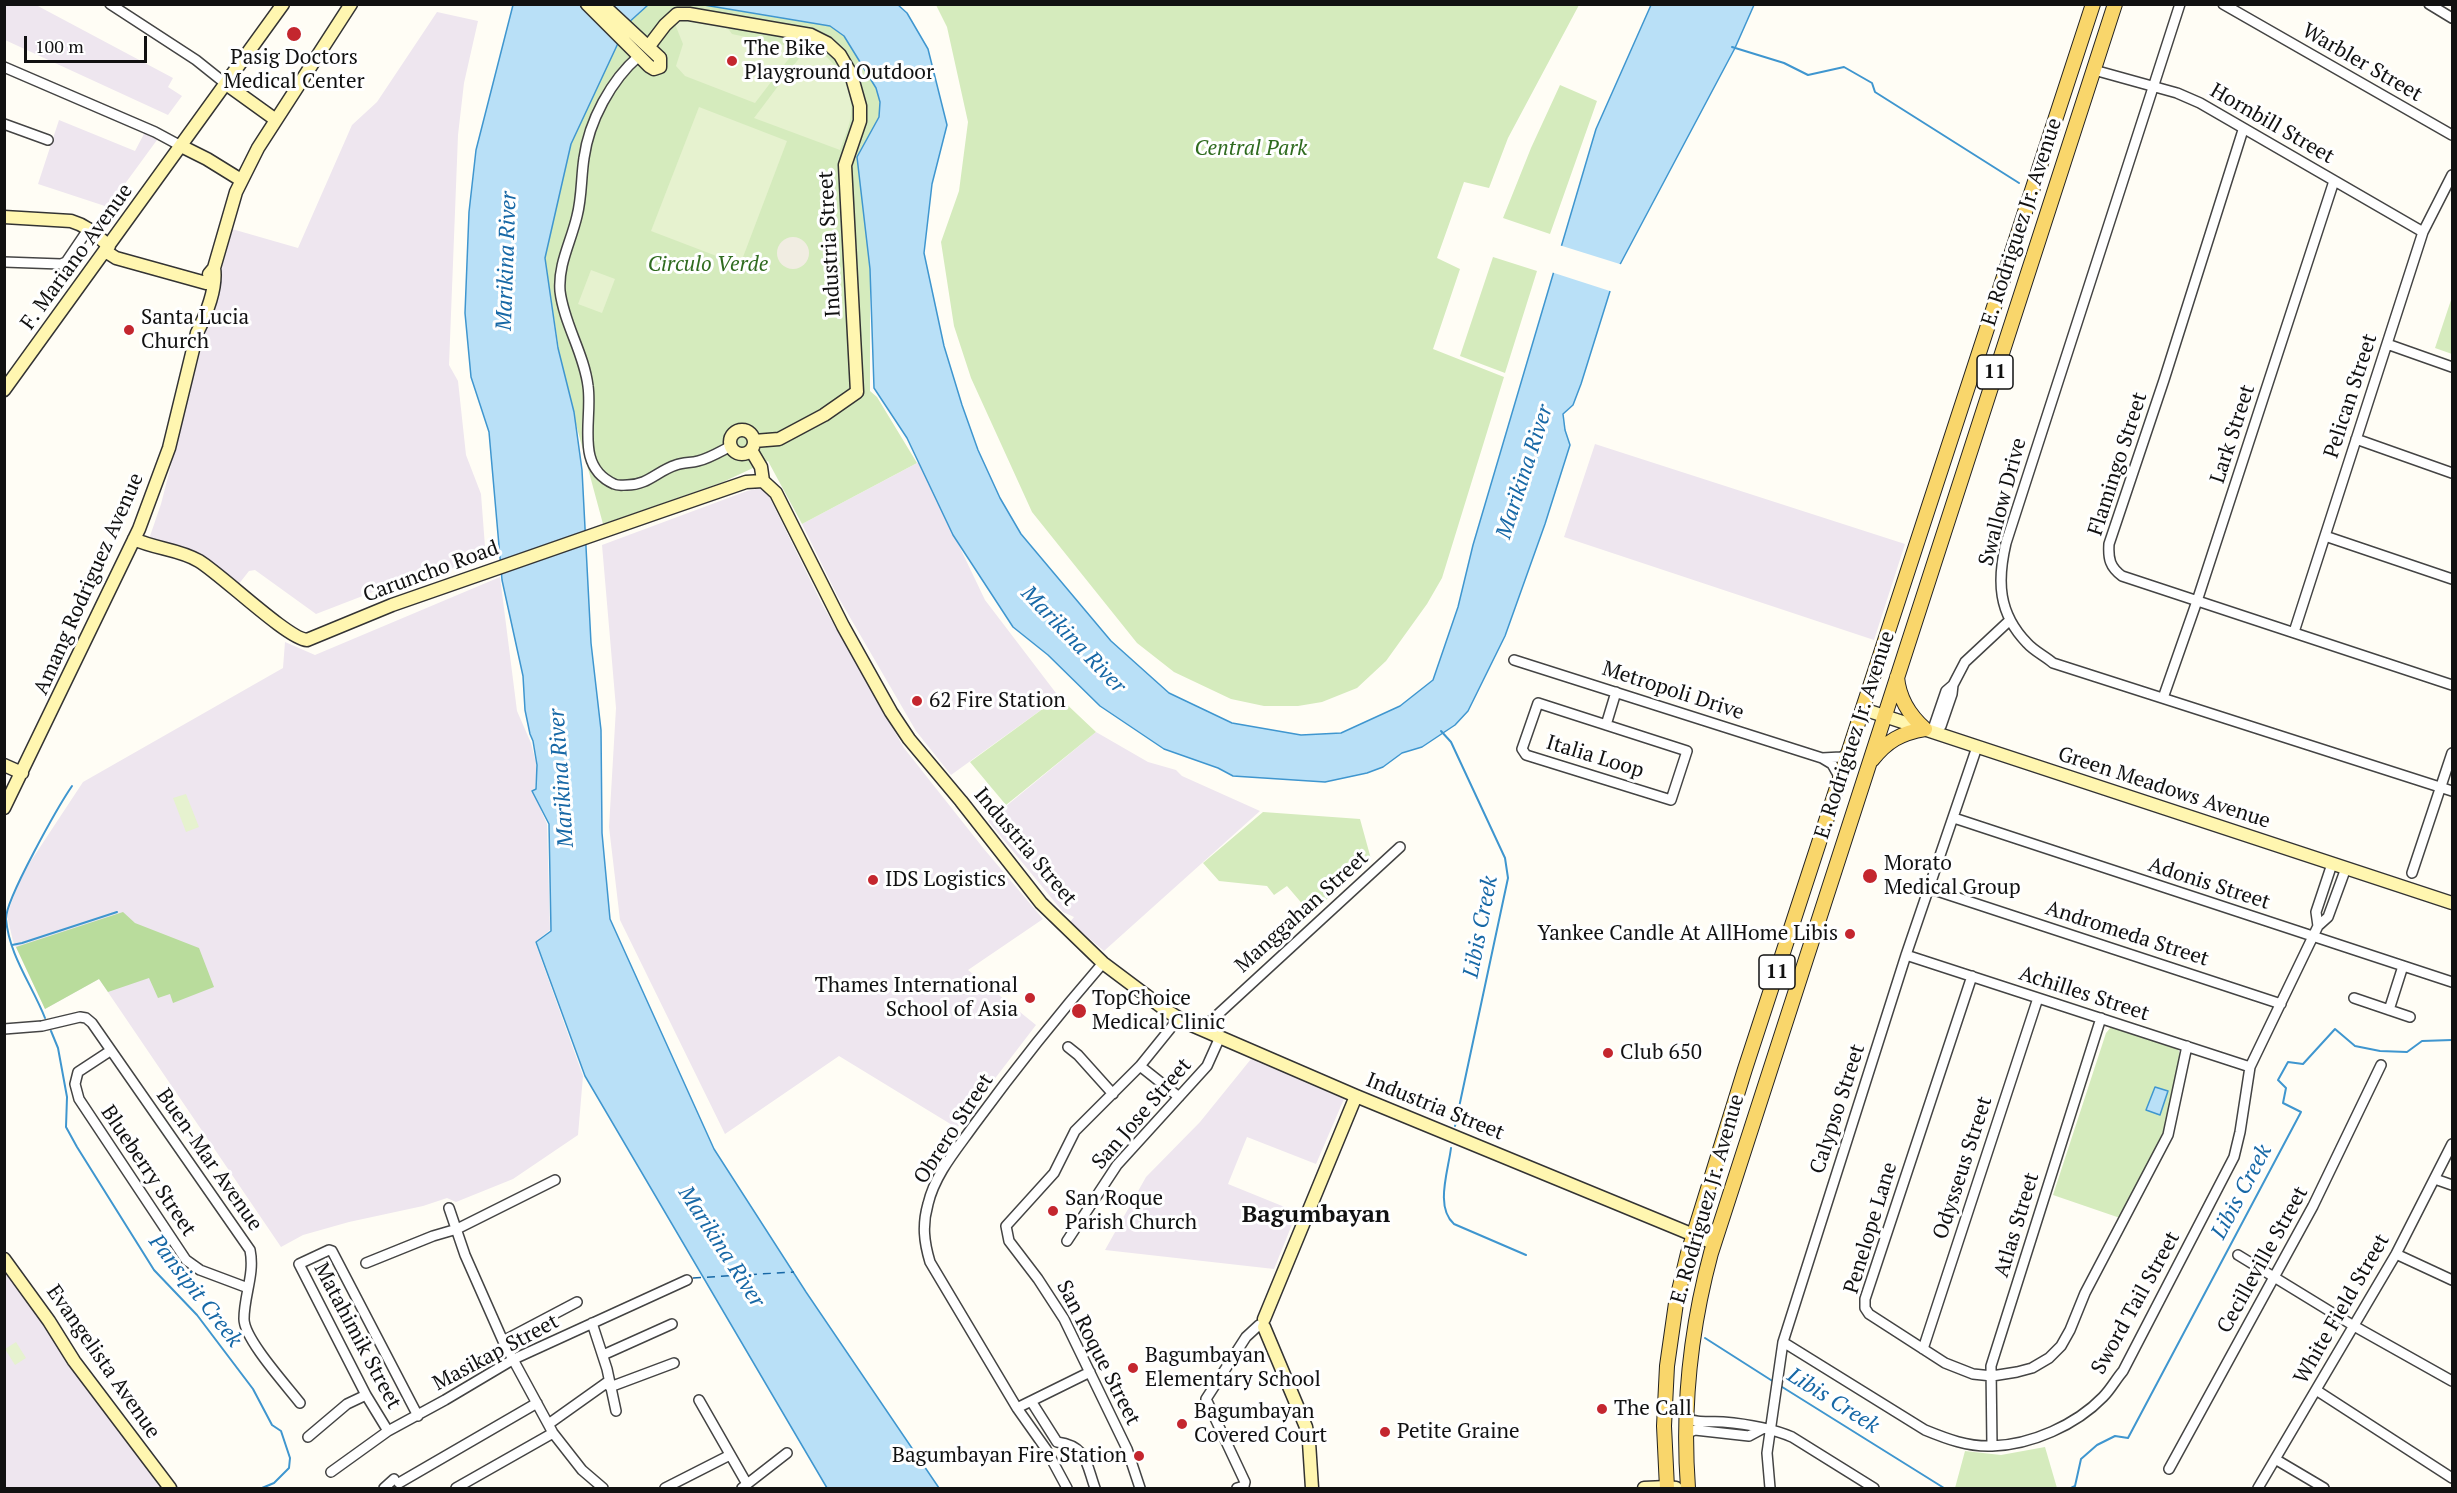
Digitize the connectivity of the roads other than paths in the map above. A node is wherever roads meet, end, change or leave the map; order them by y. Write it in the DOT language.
graph roads {
  1 [pos="284,4"];
  2 [pos="351,4"];
  3 [pos="587,4"];
  4 [pos="603,4"];
  5 [pos="2093,4"];
  6 [pos="2115,4"];
  7 [pos="2180,4"];
  8 [pos="2223,4"];
  9 [pos="2428,4"];
  10 [pos="117,6"];
  11 [pos="2452,18"];
  12 [pos="639,47"];
  13 [pos="4,67"];
  14 [pos="2094,70"];
  15 [pos="226,84"];
  16 [pos="2154,86"];
  17 [pos="276,120"];
  18 [pos="4,124"];
  19 [pos="2243,130"];
  20 [pos="2452,135"];
  21 [pos="48,140"];
  22 [pos="181,146"];
  23 [pos="2452,175"];
  24 [pos="241,180"];
  25 [pos="2334,181"];
  26 [pos="4,217"];
  27 [pos="89,228"];
  28 [pos="2423,232"];
  29 [pos="107,248"];
  30 [pos="4,262"];
  31 [pos="214,268"];
  32 [pos="206,284"];
  33 [pos="197,333"];
  34 [pos="2387,344"];
  35 [pos="2452,367"];
  36 [pos="4,390"];
  37 [pos="2356,439"];
  38 [pos="753,445"];
  39 [pos="731,446"];
  40 [pos="1940,472"];
  41 [pos="2452,473"];
  42 [pos="1960,479"];
  43 [pos="763,482"];
  44 [pos="2325,536"];
  45 [pos="134,539"];
  46 [pos="2452,579"];
  47 [pos="2197,601"];
  48 [pos="2010,620"];
  49 [pos="2294,632"];
  50 [pos="1514,660"];
  51 [pos="1897,674"];
  52 [pos="2452,685"];
  53 [pos="1616,692"];
  54 [pos="2163,698"];
  55 [pos="1863,709"];
  56 [pos="1883,716"];
  57 [pos="1606,725"];
  58 [pos="1932,732"];
  59 [pos="1977,747"];
  60 [pos="1850,753"];
  61 [pos="2452,753"];
  62 [pos="1822,758"];
  63 [pos="4,765"];
  64 [pos="1867,766"];
  65 [pos="22,773"];
  66 [pos="1840,780"];
  67 [pos="2441,787"];
  68 [pos="2452,790"];
  69 [pos="1671,800"];
  70 [pos="4,808"];
  71 [pos="1676,810"];
  72 [pos="1954,818"];
  73 [pos="1400,847"];
  74 [pos="2332,864"];
  75 [pos="2346,868"];
  76 [pos="2412,873"];
  77 [pos="1928,888"];
  78 [pos="2452,903"];
  79 [pos="2319,926"];
  80 [pos="2314,938"];
  81 [pos="1906,955"];
  82 [pos="1103,963"];
  83 [pos="2403,966"];
  84 [pos="1972,976"];
  85 [pos="2452,982"];
  86 [pos="2038,998"];
  87 [pos="2354,998"];
  88 [pos="2281,1004"];
  89 [pos="2389,1010"];
  90 [pos="2410,1017"];
  91 [pos="2101,1018"];
  92 [pos="1178,1019"];
  93 [pos="4,1029"];
  94 [pos="1202,1029"];
  95 [pos="1220,1037"];
  96 [pos="2187,1046"];
  97 [pos="1068,1047"];
  98 [pos="111,1051"];
  99 [pos="2381,1065"];
  100 [pos="1140,1066"];
  101 [pos="2250,1067"];
  102 [pos="1113,1094"];
  103 [pos="1356,1096"];
  104 [pos="1179,1097"];
  105 [pos="2452,1144"];
  106 [pos="2435,1179"];
  107 [pos="555,1180"];
  108 [pos="2452,1185"];
  109 [pos="449,1209"];
  110 [pos="457,1229"];
  111 [pos="1693,1235"];
  112 [pos="1067,1241"];
  113 [pos="1713,1244"];
  114 [pos="2397,1254"];
  115 [pos="2238,1255"];
  116 [pos="4,1259"];
  117 [pos="366,1263"];
  118 [pos="2274,1278"];
  119 [pos="687,1280"];
  120 [pos="2452,1280"];
  121 [pos="248,1288"];
  122 [pos="577,1302"];
  123 [pos="592,1323"];
  124 [pos="672,1324"];
  125 [pos="1262,1324"];
  126 [pos="2354,1326"];
  127 [pos="502,1341"];
  128 [pos="1783,1342"];
  129 [pos="1923,1349"];
  130 [pos="603,1355"];
  131 [pos="514,1359"];
  132 [pos="674,1363"];
  133 [pos="1090,1372"];
  134 [pos="1992,1376"];
  135 [pos="2452,1381"];
  136 [pos="610,1384"];
  137 [pos="2316,1390"];
  138 [pos="366,1395"];
  139 [pos="699,1400"];
  140 [pos="1031,1401"];
  141 [pos="300,1403"];
  142 [pos="537,1403"];
  143 [pos="1017,1408"];
  144 [pos="616,1411"];
  145 [pos="418,1416"];
  146 [pos="1685,1417"];
  147 [pos="552,1428"];
  148 [pos="1766,1429"];
  149 [pos="388,1431"];
  150 [pos="1685,1434"];
  151 [pos="308,1437"];
  152 [pos="1992,1446"];
  153 [pos="787,1453"];
  154 [pos="730,1455"];
  155 [pos="2275,1459"];
  156 [pos="2169,1469"];
  157 [pos="331,1472"];
  158 [pos="2452,1478"];
  159 [pos="745,1486"];
  160 [pos="1869,1487"];
  161 [pos="170,1488"];
  162 [pos="384,1488"];
  163 [pos="456,1488"];
  164 [pos="603,1488"];
  165 [pos="666,1488"];
  166 [pos="1067,1488"];
  167 [pos="1095,1488"];
  168 [pos="1140,1488"];
  169 [pos="1237,1488"];
  170 [pos="1312,1488"];
  171 [pos="1662,1488"];
  172 [pos="1688,1488"];
  173 [pos="1770,1488"];
  174 [pos="2258,1488"];
  175 [pos="2324,1488"];
  1 -- 15 [label="street, F. Mariano Avenue"];
  2 -- 17 [label="street, Amang Rodriguez Avenue"];
  3 -- 12 [label="street"];
  4 -- 12 [label="street"];
  5 -- 40 [label="main road, E. Rodriguez Jr. Avenue / 11"];
  6 -- 14 [label="main road, E. Rodriguez Jr. Avenue / 11"];
  7 -- 16 [label="street, Swallow Drive"];
  8 -- 20 [label="street, Warbler Street"];
  9 -- 11 [label="street"];
  10 -- 15 [label="street"];
  12 -- 38 [label="street, Industria Street"];
  12 -- 39 [label="street"];
  13 -- 22 [label="street"];
  14 -- 16 [label="street, Hornbill Street"];
  14 -- 42 [label="main road, E. Rodriguez Jr. Avenue / 11"];
  15 -- 17 [label="street"];
  15 -- 22 [label="street, F. Mariano Avenue"];
  16 -- 19 [label="street, Hornbill Street"];
  16 -- 48 [label="street, Swallow Drive"];
  17 -- 24 [label="street, Amang Rodriguez Avenue"];
  18 -- 21 [label="street"];
  19 -- 25 [label="street, Hornbill Street"];
  19 -- 47 [label="street, Flamingo Street"];
  22 -- 24 [label="street"];
  22 -- 29 [label="street, F. Mariano Avenue"];
  23 -- 28 [label="street, Pelican Street"];
  24 -- 31 [label="street, Amang Rodriguez Avenue"];
  25 -- 28 [label="street, Hornbill Street"];
  25 -- 47 [label="street, Lark Street"];
  26 -- 27 [label="street"];
  27 -- 29 [label="street"];
  27 -- 30 [label="street"];
  28 -- 34 [label="street, Pelican Street"];
  29 -- 32 [label="street"];
  29 -- 36 [label="street, F. Mariano Avenue"];
  31 -- 32 [label="street, Amang Rodriguez Avenue"];
  31 -- 33 [label="street, Amang Rodriguez Avenue"];
  32 -- 33 [label="street, Amang Rodriguez Avenue"];
  33 -- 45 [label="street, Amang Rodriguez Avenue"];
  34 -- 35 [label="street"];
  34 -- 37 [label="street, Pelican Street"];
  37 -- 41 [label="street"];
  37 -- 44 [label="street, Pelican Street"];
  38 -- 39 [label="street"];
  38 -- 39 [label="street"];
  38 -- 43 [label="street, Industria Street"];
  40 -- 42 [label="main road"];
  40 -- 55 [label="main road, E. Rodriguez Jr. Avenue / 11"];
  42 -- 51 [label="main road, E. Rodriguez Jr. Avenue / 11"];
  43 -- 45 [label="street, Caruncho Road"];
  43 -- 82 [label="street, Industria Street"];
  44 -- 46 [label="street"];
  44 -- 49 [label="street, Pelican Street"];
  45 -- 65 [label="street, Amang Rodriguez Avenue"];
  47 -- 49 [label="street, Flamingo Street"];
  47 -- 54 [label="street, Lark Street"];
  48 -- 54 [label="street, Swallow Drive"];
  48 -- 58 [label="street"];
  49 -- 52 [label="street, Flamingo Street"];
  50 -- 53 [label="street, Metropoli Drive"];
  51 -- 56 [label="main road, E. Rodriguez Jr. Avenue / 11"];
  51 -- 58 [label="main road"];
  53 -- 57 [label="street, Italia Loop"];
  53 -- 62 [label="street, Metropoli Drive"];
  54 -- 67 [label="street, Swallow Drive"];
  55 -- 56 [label="street, Green Meadows Avenue"];
  55 -- 60 [label="main road, E. Rodriguez Jr. Avenue / 11"];
  56 -- 58 [label="street, Green Meadows Avenue"];
  56 -- 64 [label="main road, E. Rodriguez Jr. Avenue / 11"];
  57 -- 69 [label="street, Italia Loop"];
  57 -- 69 [label="street, Italia Loop"];
  58 -- 59 [label="street, Green Meadows Avenue"];
  58 -- 64 [label="main road"];
  59 -- 72 [label="street, Calypso Street"];
  59 -- 74 [label="street, Green Meadows Avenue"];
  60 -- 62 [label="street, Metropoli Drive"];
  60 -- 66 [label="main road, E. Rodriguez Jr. Avenue / 11"];
  61 -- 67 [label="street"];
  62 -- 66 [label="street"];
  63 -- 65 [label="street"];
  64 -- 113 [label="main road, E. Rodriguez Jr. Avenue / 11"];
  65 -- 70 [label="street, Amang Rodriguez Avenue"];
  66 -- 111 [label="main road, E. Rodriguez Jr. Avenue / 11"];
  67 -- 68 [label="street, Swallow Drive"];
  67 -- 76 [label="street"];
  69 -- 71 [label="street"];
  72 -- 77 [label="street, Calypso Street"];
  72 -- 80 [label="street, Adonis Street"];
  73 -- 94 [label="street, Manggahan Street"];
  74 -- 75 [label="street, Green Meadows Avenue"];
  74 -- 79 [label="street, Sword Tail Street"];
  75 -- 78 [label="street, Green Meadows Avenue"];
  75 -- 79 [label="street, Sword Tail Street"];
  77 -- 81 [label="street, Calypso Street"];
  77 -- 88 [label="street, Andromeda Street"];
  79 -- 80 [label="street, Sword Tail Street"];
  80 -- 83 [label="street, Adonis Street"];
  80 -- 88 [label="street, Sword Tail Street"];
  81 -- 84 [label="street, Achilles Street"];
  81 -- 128 [label="street, Calypso Street"];
  82 -- 92 [label="street, Industria Street"];
  82 -- 143 [label="street, Obrero Street"];
  83 -- 85 [label="street, Adonis Street"];
  83 -- 89 [label="street"];
  84 -- 86 [label="street, Achilles Street"];
  84 -- 129 [label="street, Penelope Lane"];
  86 -- 91 [label="street, Achilles Street"];
  86 -- 129 [label="street, Odysseus Street"];
  87 -- 89 [label="street"];
  88 -- 101 [label="street, Sword Tail Street"];
  89 -- 90 [label="street"];
  91 -- 96 [label="street, Achilles Street"];
  91 -- 134 [label="street, Atlas Street"];
  92 -- 94 [label="street, Industria Street"];
  92 -- 100 [label="street, San Roque Street"];
  93 -- 98 [label="street, Buen-Mar Avenue"];
  94 -- 95 [label="street, Industria Street"];
  95 -- 103 [label="street, Industria Street"];
  95 -- 104 [label="street, San Jose Street"];
  96 -- 101 [label="street, Achilles Street"];
  96 -- 134 [label="street, Penelope Lane"];
  97 -- 102 [label="street"];
  98 -- 121 [label="street, Buen-Mar Avenue"];
  98 -- 121 [label="street, Blueberry Street"];
  99 -- 118 [label="street, Cecilleville Street"];
  100 -- 102 [label="street, San Roque Street"];
  100 -- 104 [label="street"];
  101 -- 152 [label="street, Sword Tail Street"];
  102 -- 133 [label="street, San Roque Street"];
  103 -- 111 [label="street, Industria Street"];
  103 -- 125 [label="street"];
  104 -- 112 [label="street, San Jose Street"];
  105 -- 106 [label="street, White Field Street"];
  106 -- 108 [label="street"];
  106 -- 114 [label="street, White Field Street"];
  107 -- 110 [label="street"];
  109 -- 110 [label="street"];
  110 -- 117 [label="street"];
  110 -- 127 [label="street"];
  111 -- 113 [label="street, Industria Street"];
  111 -- 171 [label="main road, E. Rodriguez Jr. Avenue / 11"];
  113 -- 146 [label="main road, E. Rodriguez Jr. Avenue / 11"];
  114 -- 120 [label="street"];
  114 -- 126 [label="street, White Field Street"];
  115 -- 118 [label="street"];
  116 -- 161 [label="street, Evangelista Avenue"];
  118 -- 126 [label="street"];
  118 -- 156 [label="street, Cecilleville Street"];
  119 -- 123 [label="street, Masikap Street"];
  121 -- 141 [label="street, Buen-Mar Avenue"];
  122 -- 127 [label="street"];
  123 -- 130 [label="street"];
  123 -- 131 [label="street, Masikap Street"];
  124 -- 130 [label="street"];
  125 -- 169 [label="street"];
  125 -- 170 [label="street"];
  126 -- 135 [label="street"];
  126 -- 137 [label="street, White Field Street"];
  127 -- 131 [label="street"];
  128 -- 148 [label="street, Calypso Street"];
  128 -- 152 [label="street, Sword Tail Street"];
  129 -- 134 [label="street, Penelope Lane"];
  130 -- 136 [label="street"];
  131 -- 142 [label="street"];
  131 -- 145 [label="street, Masikap Street"];
  132 -- 136 [label="street"];
  133 -- 140 [label="street"];
  133 -- 168 [label="street, San Roque Street"];
  134 -- 152 [label="street, Atlas Street"];
  136 -- 144 [label="street"];
  136 -- 147 [label="street"];
  137 -- 155 [label="street, White Field Street"];
  137 -- 158 [label="street"];
  138 -- 145 [label="street, Matahimik Street"];
  138 -- 149 [label="street, Matahimik Street"];
  138 -- 151 [label="street"];
  139 -- 154 [label="street"];
  140 -- 143 [label="street"];
  140 -- 167 [label="street"];
  142 -- 147 [label="street"];
  142 -- 162 [label="street"];
  143 -- 166 [label="street, Obrero Street"];
  145 -- 149 [label="street, Masikap Street"];
  146 -- 148 [label="street"];
  146 -- 150 [label="main road, E. Rodriguez Jr. Avenue / 11"];
  147 -- 163 [label="street"];
  147 -- 164 [label="street"];
  148 -- 150 [label="street"];
  148 -- 160 [label="street"];
  148 -- 173 [label="street, Calypso Street"];
  149 -- 157 [label="street, Masikap Street"];
  150 -- 172 [label="main road, E. Rodriguez Jr. Avenue / 11"];
  153 -- 159 [label="street"];
  154 -- 159 [label="street"];
  154 -- 165 [label="street"];
  155 -- 174 [label="street, White Field Street"];
  155 -- 175 [label="street"];
}
